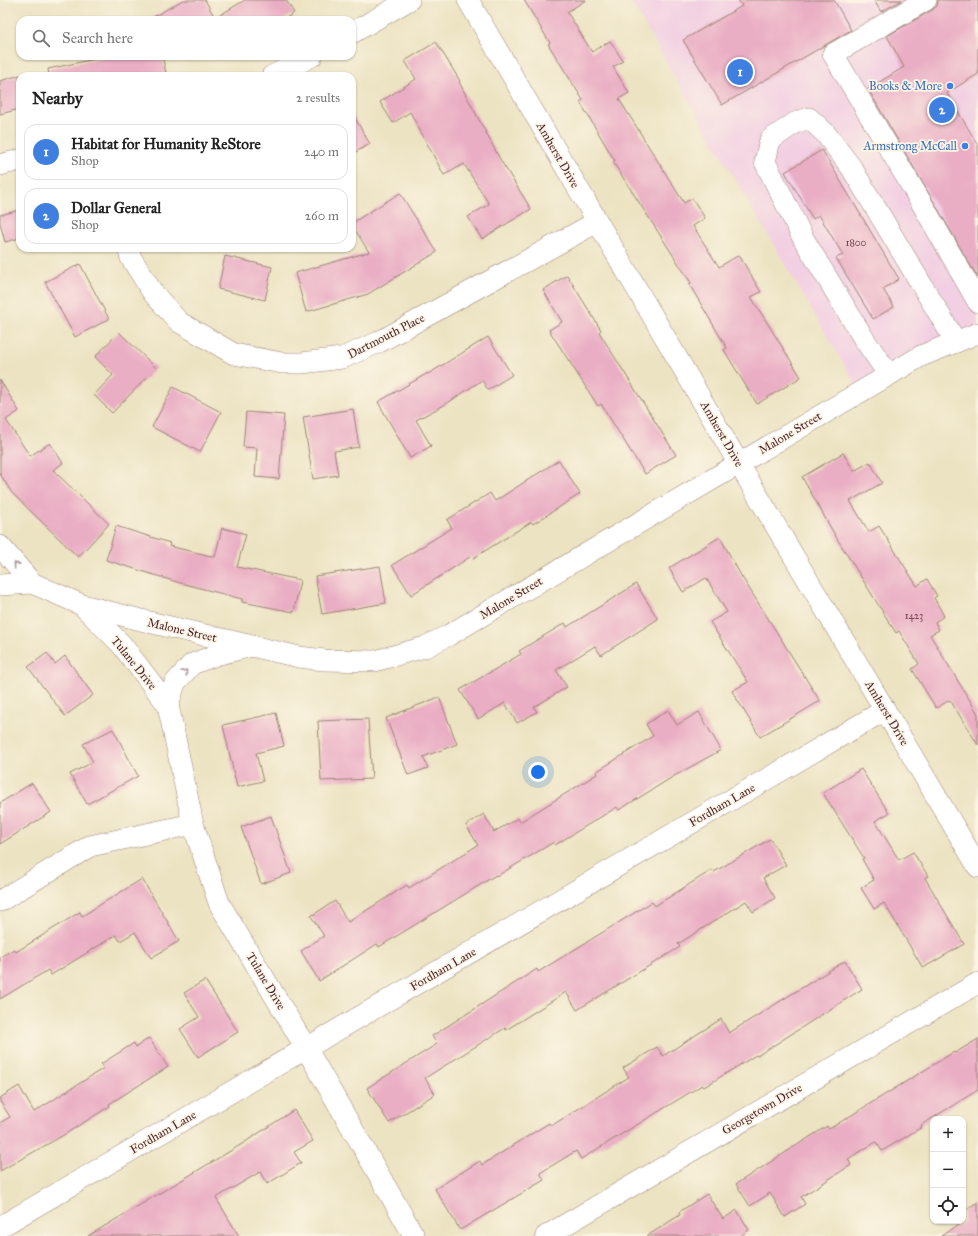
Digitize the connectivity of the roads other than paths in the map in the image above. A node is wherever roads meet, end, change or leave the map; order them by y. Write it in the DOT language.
graph roads {
  1 [pos="409,0"];
  2 [pos="468,0"];
  3 [pos="926,0"];
  4 [pos="356,31"];
  5 [pos="304,60"];
  6 [pos="280,72"];
  7 [pos="16,161"];
  8 [pos="0,165"];
  9 [pos="597,222"];
  10 [pos="129,252"];
  11 [pos="978,302"];
  12 [pos="978,333"];
  13 [pos="956,342"];
  14 [pos="889,375"];
  15 [pos="739,464"];
  16 [pos="0,546"];
  17 [pos="32,583"];
  18 [pos="0,585"];
  19 [pos="82,605"];
  20 [pos="252,646"];
  21 [pos="168,705"];
  22 [pos="884,710"];
  23 [pos="193,824"];
  24 [pos="978,867"];
  25 [pos="0,901"];
  26 [pos="978,983"];
  27 [pos="306,1048"];
  28 [pos="0,1227"];
  29 [pos="414,1236"];
  30 [pos="546,1236"];
  1 -- 4 [label="street"];
  2 -- 9 [label="street, Amherst Drive"];
  3 -- 11 [label="street"];
  5 -- 6 [label="street"];
  7 -- 8 [label="street"];
  9 -- 10 [label="street, Dartmouth Place"];
  9 -- 15 [label="street, Amherst Drive"];
  12 -- 13 [label="street, Malone Street"];
  13 -- 14 [label="street, Malone Street"];
  13 -- 14 [label="street"];
  14 -- 15 [label="street, Malone Street"];
  15 -- 20 [label="street, Malone Street"];
  15 -- 22 [label="street, Amherst Drive"];
  17 -- 16 [label="street, one-way"];
  17 -- 18 [label="street, Malone Street"];
  17 -- 19 [label="street, Malone Street"];
  19 -- 20 [label="street, Malone Street"];
  19 -- 21 [label="street, Tulane Drive"];
  21 -- 20 [label="street, Tulane Drive, one-way"];
  21 -- 23 [label="street, Tulane Drive"];
  22 -- 24 [label="street, Amherst Drive"];
  22 -- 27 [label="street, Fordham Lane"];
  23 -- 25 [label="street"];
  23 -- 27 [label="street, Tulane Drive"];
  26 -- 30 [label="street, Georgetown Drive"];
  27 -- 28 [label="street, Fordham Lane"];
  27 -- 29 [label="street, Tulane Drive"];
}
